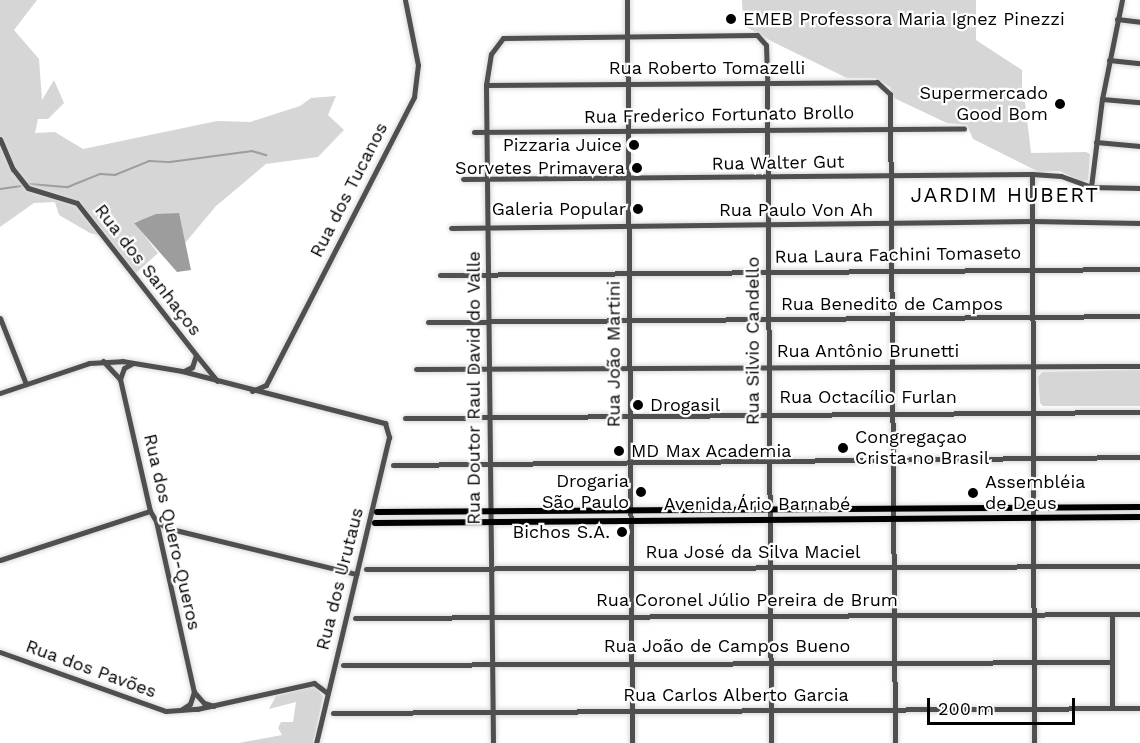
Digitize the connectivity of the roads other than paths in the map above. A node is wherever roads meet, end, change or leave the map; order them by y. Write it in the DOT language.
graph roads {
  1 [pos="405,0"];
  2 [pos="627,0"];
  3 [pos="1122,0"];
  4 [pos="1117,19"];
  5 [pos="1140,22"];
  6 [pos="627,37"];
  7 [pos="503,38"];
  8 [pos="1109,60"];
  9 [pos="1140,63"];
  10 [pos="767,82"];
  11 [pos="627,84"];
  12 [pos="486,85"];
  13 [pos="1102,99"];
  14 [pos="1140,102"];
  15 [pos="890,128"];
  16 [pos="964,129"];
  17 [pos="767,130"];
  18 [pos="628,131"];
  19 [pos="474,132"];
  20 [pos="487,132"];
  21 [pos="0,139"];
  22 [pos="1095,142"];
  23 [pos="1140,146"];
  24 [pos="1032,174"];
  25 [pos="890,176"];
  26 [pos="487,178"];
  27 [pos="767,178"];
  28 [pos="463,179"];
  29 [pos="628,179"];
  30 [pos="1091,187"];
  31 [pos="1140,188"];
  32 [pos="1032,221"];
  33 [pos="1140,223"];
  34 [pos="891,224"];
  35 [pos="628,225"];
  36 [pos="767,225"];
  37 [pos="487,226"];
  38 [pos="451,228"];
  39 [pos="1032,268"];
  40 [pos="1140,268"];
  41 [pos="891,271"];
  42 [pos="768,272"];
  43 [pos="628,273"];
  44 [pos="488,274"];
  45 [pos="440,275"];
  46 [pos="1140,316"];
  47 [pos="0,318"];
  48 [pos="1031,318"];
  49 [pos="891,319"];
  50 [pos="768,320"];
  51 [pos="487,321"];
  52 [pos="630,321"];
  53 [pos="428,322"];
  54 [pos="196,355"];
  55 [pos="101,360"];
  56 [pos="135,362"];
  57 [pos="1031,365"];
  58 [pos="768,366"];
  59 [pos="1140,366"];
  60 [pos="891,367"];
  61 [pos="629,368"];
  62 [pos="416,369"];
  63 [pos="488,369"];
  64 [pos="182,371"];
  65 [pos="120,379"];
  66 [pos="217,381"];
  67 [pos="26,384"];
  68 [pos="266,385"];
  69 [pos="252,391"];
  70 [pos="0,393"];
  71 [pos="275,397"];
  72 [pos="769,412"];
  73 [pos="1032,412"];
  74 [pos="1140,412"];
  75 [pos="892,413"];
  76 [pos="629,415"];
  77 [pos="489,416"];
  78 [pos="405,418"];
  79 [pos="1140,457"];
  80 [pos="769,458"];
  81 [pos="892,460"];
  82 [pos="1032,460"];
  83 [pos="629,462"];
  84 [pos="489,464"];
  85 [pos="393,465"];
  86 [pos="894,506"];
  87 [pos="1140,507"];
  88 [pos="770,508"];
  89 [pos="1032,508"];
  90 [pos="630,509"];
  91 [pos="150,511"];
  92 [pos="377,512"];
  93 [pos="400,512"];
  94 [pos="489,512"];
  95 [pos="1140,517"];
  96 [pos="894,518"];
  97 [pos="1032,518"];
  98 [pos="630,520"];
  99 [pos="770,520"];
  100 [pos="156,521"];
  101 [pos="399,522"];
  102 [pos="375,523"];
  103 [pos="490,524"];
  104 [pos="0,561"];
  105 [pos="631,566"];
  106 [pos="770,566"];
  107 [pos="1140,566"];
  108 [pos="1032,567"];
  109 [pos="492,568"];
  110 [pos="893,568"];
  111 [pos="366,569"];
  112 [pos="356,574"];
  113 [pos="770,613"];
  114 [pos="1032,614"];
  115 [pos="1112,614"];
  116 [pos="1140,614"];
  117 [pos="631,615"];
  118 [pos="894,615"];
  119 [pos="492,616"];
  120 [pos="355,618"];
  121 [pos="0,652"];
  122 [pos="771,660"];
  123 [pos="632,661"];
  124 [pos="894,661"];
  125 [pos="1033,662"];
  126 [pos="1111,662"];
  127 [pos="492,664"];
  128 [pos="343,665"];
  129 [pos="333,669"];
  130 [pos="314,683"];
  131 [pos="194,692"];
  132 [pos="326,697"];
  133 [pos="214,706"];
  134 [pos="1112,708"];
  135 [pos="1140,708"];
  136 [pos="632,709"];
  137 [pos="1034,709"];
  138 [pos="179,711"];
  139 [pos="493,711"];
  140 [pos="771,711"];
  141 [pos="895,711"];
  142 [pos="333,713"];
  143 [pos="316,743"];
  144 [pos="493,743"];
  145 [pos="632,743"];
  146 [pos="771,743"];
  147 [pos="895,743"];
  148 [pos="1034,743"];
  1 -- 68 [label="street, Rua dos Tucanos"];
  2 -- 6 [label="street, Rua João Martini"];
  3 -- 4 [label="street"];
  4 -- 5 [label="street"];
  4 -- 8 [label="street"];
  6 -- 7 [label="street, Rua Silvio Candello"];
  6 -- 10 [label="street, Rua Silvio Candello"];
  6 -- 11 [label="street, Rua João Martini"];
  7 -- 12 [label="street, Rua Doutor Raul David do Valle"];
  8 -- 9 [label="street"];
  8 -- 13 [label="street"];
  10 -- 11 [label="street, Rua Roberto Tomazelli"];
  10 -- 15 [label="street, Rua Roberto Tomazelli"];
  10 -- 17 [label="street, Rua Silvio Candello"];
  11 -- 12 [label="street, Rua Roberto Tomazelli"];
  11 -- 18 [label="street, Rua João Martini"];
  12 -- 20 [label="street, Rua Doutor Raul David do Valle"];
  13 -- 14 [label="street"];
  13 -- 22 [label="street"];
  15 -- 16 [label="street, Rua Frederico Fortunato Brollo"];
  15 -- 17 [label="street, Rua Frederico Fortunato Brollo"];
  15 -- 25 [label="street, Rua Roberto Tomazelli"];
  17 -- 18 [label="street, Rua Frederico Fortunato Brollo"];
  17 -- 27 [label="street, Rua Silvio Candello"];
  18 -- 20 [label="street, Rua Frederico Fortunato Brollo"];
  18 -- 29 [label="street, Rua João Martini"];
  19 -- 20 [label="street, Rua Frederico Fortunato Brollo"];
  20 -- 26 [label="street, Rua Doutor Raul David do Valle"];
  21 -- 54 [label="street, Rua dos Sanhaços"];
  22 -- 23 [label="street"];
  22 -- 30 [label="street"];
  24 -- 25 [label="street, Rua Walter Gut"];
  24 -- 30 [label="street, Rua Walter Gut"];
  24 -- 32 [label="street"];
  25 -- 27 [label="street, Rua Walter Gut"];
  25 -- 34 [label="street, Rua Roberto Tomazelli"];
  26 -- 28 [label="street, Rua Walter Gut"];
  26 -- 29 [label="street, Rua Walter Gut"];
  26 -- 37 [label="street, Rua Doutor Raul David do Valle"];
  27 -- 29 [label="street, Rua Walter Gut"];
  27 -- 36 [label="street, Rua Silvio Candello"];
  29 -- 35 [label="street, Rua João Martini"];
  30 -- 31 [label="street, Rua Walter Gut"];
  32 -- 33 [label="street, Rua Paulo Von Ah"];
  32 -- 34 [label="street, Rua Paulo Von Ah"];
  32 -- 39 [label="street"];
  34 -- 36 [label="street, Rua Paulo Von Ah"];
  34 -- 41 [label="street, Rua Roberto Tomazelli"];
  35 -- 36 [label="street, Rua Paulo Von Ah"];
  35 -- 37 [label="street, Rua Paulo Von Ah"];
  35 -- 43 [label="street, Rua João Martini"];
  36 -- 42 [label="street, Rua Silvio Candello"];
  37 -- 38 [label="street, Rua Paulo Von Ah"];
  37 -- 44 [label="street, Rua Doutor Raul David do Valle"];
  39 -- 40 [label="street, Rua Laura Fachini Tomaseto"];
  39 -- 41 [label="street, Rua Laura Fachini Tomaseto"];
  39 -- 48 [label="street"];
  41 -- 42 [label="street, Rua Laura Fachini Tomaseto"];
  41 -- 49 [label="street, Rua Roberto Tomazelli"];
  42 -- 43 [label="street, Rua Laura Fachini Tomaseto"];
  42 -- 50 [label="street, Rua Silvio Candello"];
  43 -- 44 [label="street, Rua Laura Fachini Tomaseto"];
  43 -- 52 [label="street, Rua João Martini"];
  44 -- 45 [label="street, Rua Laura Fachini Tomaseto"];
  44 -- 51 [label="street, Rua Doutor Raul David do Valle"];
  46 -- 48 [label="street, Rua Benedito de Campos"];
  47 -- 67 [label="street"];
  48 -- 49 [label="street, Rua Benedito de Campos"];
  48 -- 57 [label="street"];
  49 -- 50 [label="street, Rua Benedito de Campos"];
  49 -- 60 [label="street, Rua Roberto Tomazelli"];
  50 -- 52 [label="street, Rua Benedito de Campos"];
  50 -- 58 [label="street, Rua Silvio Candello"];
  51 -- 52 [label="street, Rua Benedito de Campos"];
  51 -- 53 [label="street, Rua Benedito de Campos"];
  51 -- 63 [label="street, Rua Doutor Raul David do Valle"];
  52 -- 61 [label="street, Rua João Martini"];
  54 -- 64 [label="street, Rua dos Sanhaços"];
  54 -- 66 [label="street, Rua dos Sanhaços"];
  55 -- 56 [label="street"];
  55 -- 65 [label="street"];
  55 -- 67 [label="street"];
  56 -- 64 [label="street"];
  56 -- 65 [label="street"];
  57 -- 59 [label="street, Rua Antônio Brunetti"];
  57 -- 60 [label="street, Rua Antônio Brunetti"];
  57 -- 73 [label="street"];
  58 -- 60 [label="street, Rua Antônio Brunetti"];
  58 -- 61 [label="street, Rua Antônio Brunetti"];
  58 -- 72 [label="street, Rua Silvio Candello"];
  60 -- 75 [label="street, Rua Roberto Tomazelli"];
  61 -- 63 [label="street, Rua Antônio Brunetti"];
  61 -- 76 [label="street, Rua João Martini"];
  62 -- 63 [label="street, Rua Antônio Brunetti"];
  63 -- 77 [label="street, Rua Doutor Raul David do Valle"];
  64 -- 66 [label="street"];
  65 -- 91 [label="street, Rua dos Quero-Queros"];
  66 -- 69 [label="street"];
  67 -- 70 [label="street"];
  68 -- 69 [label="street"];
  68 -- 71 [label="street"];
  69 -- 71 [label="street"];
  71 -- 112 [label="street, Rua dos Urutaus"];
  72 -- 75 [label="street, Rua Octacílio Furlan"];
  72 -- 76 [label="street, Rua Octacílio Furlan"];
  72 -- 80 [label="street, Rua Silvio Candello"];
  73 -- 74 [label="street, Rua Octacílio Furlan"];
  73 -- 75 [label="street, Rua Octacílio Furlan"];
  73 -- 82 [label="street"];
  75 -- 81 [label="street, Rua Roberto Tomazelli"];
  76 -- 77 [label="street, Rua Octacílio Furlan"];
  76 -- 83 [label="street, Rua João Martini"];
  77 -- 78 [label="street, Rua Octacílio Furlan"];
  77 -- 84 [label="street, Rua Doutor Raul David do Valle"];
  79 -- 82 [label="street"];
  80 -- 81 [label="street"];
  80 -- 83 [label="street"];
  80 -- 88 [label="street, Rua Silvio Candello"];
  81 -- 82 [label="street"];
  81 -- 86 [label="street, Rua Roberto Tomazelli"];
  82 -- 89 [label="street"];
  83 -- 84 [label="street"];
  83 -- 90 [label="street, Rua João Martini"];
  84 -- 85 [label="street"];
  84 -- 94 [label="street, Rua Doutor Raul David do Valle"];
  86 -- 88 [label="main road, Avenida Ário Barnabé"];
  86 -- 89 [label="main road, Avenida Ário Barnabé"];
  86 -- 96 [label="street, Rua Roberto Tomazelli"];
  87 -- 89 [label="main road, Avenida Ário Barnabé"];
  88 -- 90 [label="main road, Avenida Ário Barnabé"];
  88 -- 99 [label="street, Rua Silvio Candello"];
  89 -- 97 [label="street"];
  90 -- 94 [label="main road, Avenida Ário Barnabé"];
  90 -- 98 [label="street, Rua João Martini"];
  91 -- 100 [label="street, Rua dos Quero-Queros"];
  91 -- 104 [label="street"];
  92 -- 93 [label="main road, Avenida Ário Barnabé"];
  93 -- 94 [label="main road, Avenida Ário Barnabé"];
  93 -- 101 [label="main road"];
  94 -- 103 [label="street, Rua Doutor Raul David do Valle"];
  95 -- 97 [label="main road, Avenida Ário Barnabé"];
  96 -- 97 [label="main road, Avenida Ário Barnabé"];
  96 -- 99 [label="main road, Avenida Ário Barnabé"];
  96 -- 110 [label="street, Rua Roberto Tomazelli"];
  97 -- 108 [label="street"];
  98 -- 99 [label="main road, Avenida Ário Barnabé"];
  98 -- 103 [label="main road, Avenida Ário Barnabé"];
  98 -- 105 [label="street, Rua João Martini"];
  99 -- 106 [label="street, Rua Silvio Candello"];
  100 -- 112 [label="street"];
  100 -- 131 [label="street, Rua dos Quero-Queros"];
  101 -- 102 [label="main road, Avenida Ário Barnabé"];
  101 -- 103 [label="main road, Avenida Ário Barnabé"];
  103 -- 109 [label="street, Rua Doutor Raul David do Valle"];
  105 -- 106 [label="street, Rua José da Silva Maciel"];
  105 -- 109 [label="street, Rua José da Silva Maciel"];
  105 -- 117 [label="street, Rua João Martini"];
  106 -- 110 [label="street, Rua José da Silva Maciel"];
  106 -- 113 [label="street, Rua Silvio Candello"];
  107 -- 108 [label="street, Rua José da Silva Maciel"];
  108 -- 110 [label="street, Rua José da Silva Maciel"];
  108 -- 114 [label="street"];
  109 -- 111 [label="street, Rua José da Silva Maciel"];
  109 -- 119 [label="street, Rua Doutor Raul David do Valle"];
  110 -- 118 [label="street, Rua Roberto Tomazelli"];
  112 -- 129 [label="street, Rua dos Urutaus"];
  113 -- 117 [label="street, Rua Coronel Júlio Pereira de Brum"];
  113 -- 118 [label="street, Rua Coronel Júlio Pereira de Brum"];
  113 -- 122 [label="street, Rua Silvio Candello"];
  114 -- 115 [label="street, Rua Coronel Júlio Pereira de Brum"];
  114 -- 118 [label="street, Rua Coronel Júlio Pereira de Brum"];
  114 -- 125 [label="street"];
  115 -- 116 [label="street, Rua Coronel Júlio Pereira de Brum"];
  115 -- 126 [label="street"];
  117 -- 119 [label="street, Rua Coronel Júlio Pereira de Brum"];
  117 -- 123 [label="street, Rua João Martini"];
  118 -- 124 [label="street, Rua Roberto Tomazelli"];
  119 -- 120 [label="street, Rua Coronel Júlio Pereira de Brum"];
  119 -- 127 [label="street, Rua Doutor Raul David do Valle"];
  121 -- 138 [label="street, Rua dos Pavões"];
  122 -- 123 [label="street, Rua João de Campos Bueno"];
  122 -- 124 [label="street, Rua João de Campos Bueno"];
  122 -- 140 [label="street, Rua Silvio Candello"];
  123 -- 127 [label="street, Rua João de Campos Bueno"];
  123 -- 136 [label="street, Rua João Martini"];
  124 -- 125 [label="street, Rua João de Campos Bueno"];
  124 -- 141 [label="street, Rua Roberto Tomazelli"];
  125 -- 126 [label="street, Rua João de Campos Bueno"];
  125 -- 137 [label="street"];
  126 -- 134 [label="street"];
  127 -- 128 [label="street, Rua João de Campos Bueno"];
  127 -- 139 [label="street, Rua Doutor Raul David do Valle"];
  129 -- 130 [label="street, Rua dos Pavões"];
  129 -- 132 [label="street, Rua dos Urutaus"];
  130 -- 132 [label="street"];
  130 -- 133 [label="street, Rua dos Pavões"];
  131 -- 133 [label="street"];
  131 -- 138 [label="street"];
  132 -- 143 [label="street, Rua dos Urutaus"];
  133 -- 138 [label="street, Rua dos Pavões"];
  134 -- 135 [label="street, Rua Carlos Alberto Garcia"];
  134 -- 137 [label="street, Rua Carlos Alberto Garcia"];
  136 -- 139 [label="street, Rua Carlos Alberto Garcia"];
  136 -- 140 [label="street, Rua Carlos Alberto Garcia"];
  136 -- 145 [label="street, Rua João Martini"];
  137 -- 141 [label="street, Rua Carlos Alberto Garcia"];
  137 -- 148 [label="street"];
  139 -- 142 [label="street, Rua Carlos Alberto Garcia"];
  139 -- 144 [label="street, Rua Doutor Raul David do Valle"];
  140 -- 141 [label="street, Rua Carlos Alberto Garcia"];
  140 -- 146 [label="street, Rua Silvio Candello"];
  141 -- 147 [label="street, Rua Roberto Tomazelli"];
}
